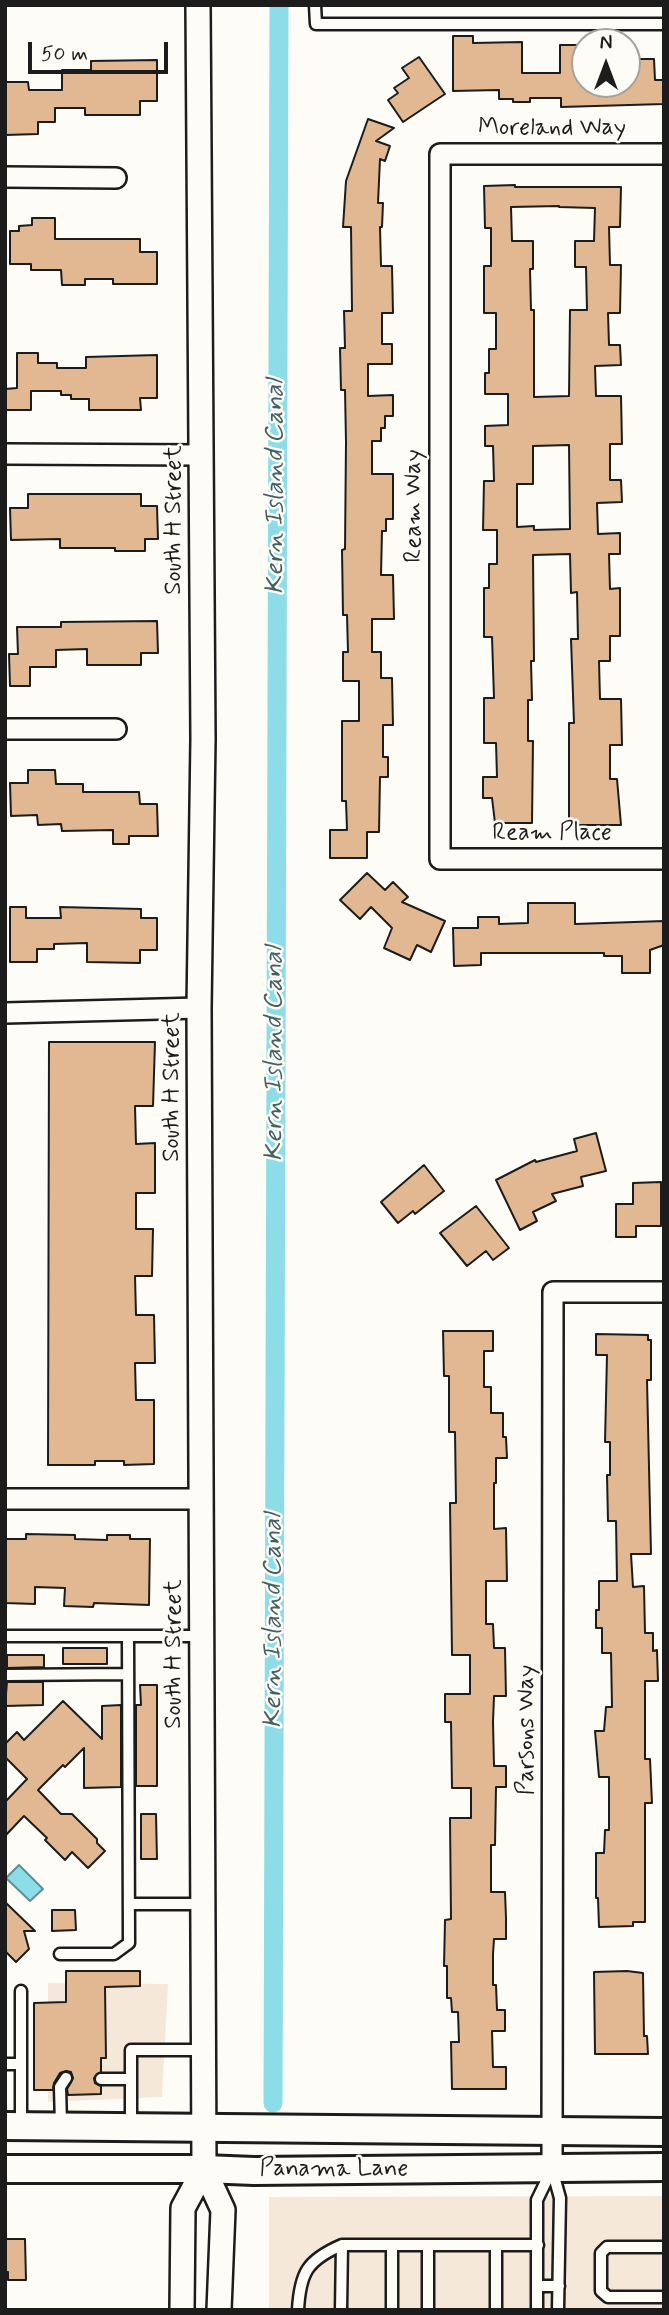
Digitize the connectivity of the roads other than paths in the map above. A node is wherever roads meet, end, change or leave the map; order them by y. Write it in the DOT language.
graph roads {
  1 [pos="198,5"];
  2 [pos="315,5"];
  3 [pos="664,24"];
  4 [pos="440,154"];
  5 [pos="664,154"];
  6 [pos="5,177"];
  7 [pos="117,177"];
  8 [pos="5,454"];
  9 [pos="201,455"];
  10 [pos="5,729"];
  11 [pos="116,729"];
  12 [pos="440,859"];
  13 [pos="664,859"];
  14 [pos="199,1008"];
  15 [pos="5,1013"];
  16 [pos="664,1292"];
  17 [pos="5,1499"];
  18 [pos="200,1499"];
  19 [pos="5,1636"];
  20 [pos="128,1636"];
  21 [pos="201,1636"];
  22 [pos="128,1674"];
  23 [pos="5,1675"];
  24 [pos="129,1904"];
  25 [pos="203,1904"];
  26 [pos="60,1954"];
  27 [pos="21,1991"];
  28 [pos="204,2050"];
  29 [pos="5,2064"];
  30 [pos="21,2064"];
  31 [pos="66,2078"];
  32 [pos="101,2078"];
  33 [pos="131,2079"];
  34 [pos="13,2126"];
  35 [pos="61,2127"];
  36 [pos="131,2127"];
  37 [pos="203,2128"];
  38 [pos="552,2132"];
  39 [pos="664,2132"];
  40 [pos="664,2167"];
  41 [pos="5,2169"];
  42 [pos="204,2169"];
  43 [pos="552,2169"];
  44 [pos="342,2245"];
  45 [pos="391,2245"];
  46 [pos="428,2245"];
  47 [pos="496,2245"];
  48 [pos="538,2245"];
  49 [pos="664,2247"];
  50 [pos="537,2286"];
  51 [pos="559,2286"];
  52 [pos="664,2297"];
  53 [pos="182,2310"];
  54 [pos="219,2310"];
  55 [pos="298,2310"];
  56 [pos="341,2310"];
  57 [pos="391,2310"];
  58 [pos="428,2310"];
  59 [pos="496,2310"];
  60 [pos="537,2310"];
  61 [pos="558,2310"];
  1 -- 9 [label="street, South H Street"];
  2 -- 3 [label="lane"];
  4 -- 5 [label="street, Moreland Way"];
  4 -- 12 [label="street, Ream Way"];
  6 -- 7 [label="street"];
  8 -- 9 [label="street"];
  9 -- 14 [label="street, South H Street"];
  10 -- 11 [label="street"];
  12 -- 13 [label="street, Ream Place"];
  14 -- 15 [label="street"];
  14 -- 18 [label="street, South H Street"];
  16 -- 38 [label="street, Parsons Way"];
  17 -- 18 [label="street"];
  18 -- 21 [label="street, South H Street"];
  19 -- 20 [label="lane"];
  20 -- 21 [label="lane"];
  20 -- 22 [label="lane"];
  21 -- 25 [label="street, South H Street"];
  22 -- 23 [label="lane"];
  22 -- 24 [label="lane"];
  24 -- 25 [label="lane"];
  24 -- 26 [label="lane"];
  25 -- 28 [label="street, South H Street"];
  27 -- 30 [label="lane"];
  28 -- 33 [label="lane"];
  28 -- 37 [label="street, South H Street"];
  29 -- 30 [label="lane"];
  30 -- 34 [label="lane"];
  31 -- 35 [label="lane"];
  32 -- 33 [label="lane"];
  33 -- 36 [label="lane"];
  34 -- 35 [label="main road, Panama Lane"];
  35 -- 36 [label="main road, Panama Lane"];
  36 -- 37 [label="main road, Panama Lane"];
  37 -- 38 [label="main road, Panama Lane"];
  37 -- 42 [label="street, South H Street"];
  38 -- 39 [label="main road, Panama Lane"];
  38 -- 43 [label="street, Parsons Way"];
  40 -- 43 [label="main road, Panama Lane"];
  41 -- 42 [label="main road, Panama Lane"];
  42 -- 43 [label="main road, Panama Lane"];
  42 -- 53 [label="street, South H Street"];
  42 -- 54 [label="street, South H Street"];
  43 -- 48 [label="lane"];
  43 -- 51 [label="lane"];
  44 -- 45 [label="lane"];
  44 -- 55 [label="lane"];
  44 -- 56 [label="lane"];
  45 -- 46 [label="lane"];
  45 -- 57 [label="lane"];
  46 -- 47 [label="lane"];
  46 -- 58 [label="lane"];
  47 -- 48 [label="lane"];
  47 -- 59 [label="lane"];
  48 -- 50 [label="lane"];
  49 -- 52 [label="lane"];
  50 -- 51 [label="lane"];
  50 -- 60 [label="lane"];
  51 -- 61 [label="lane"];
}
